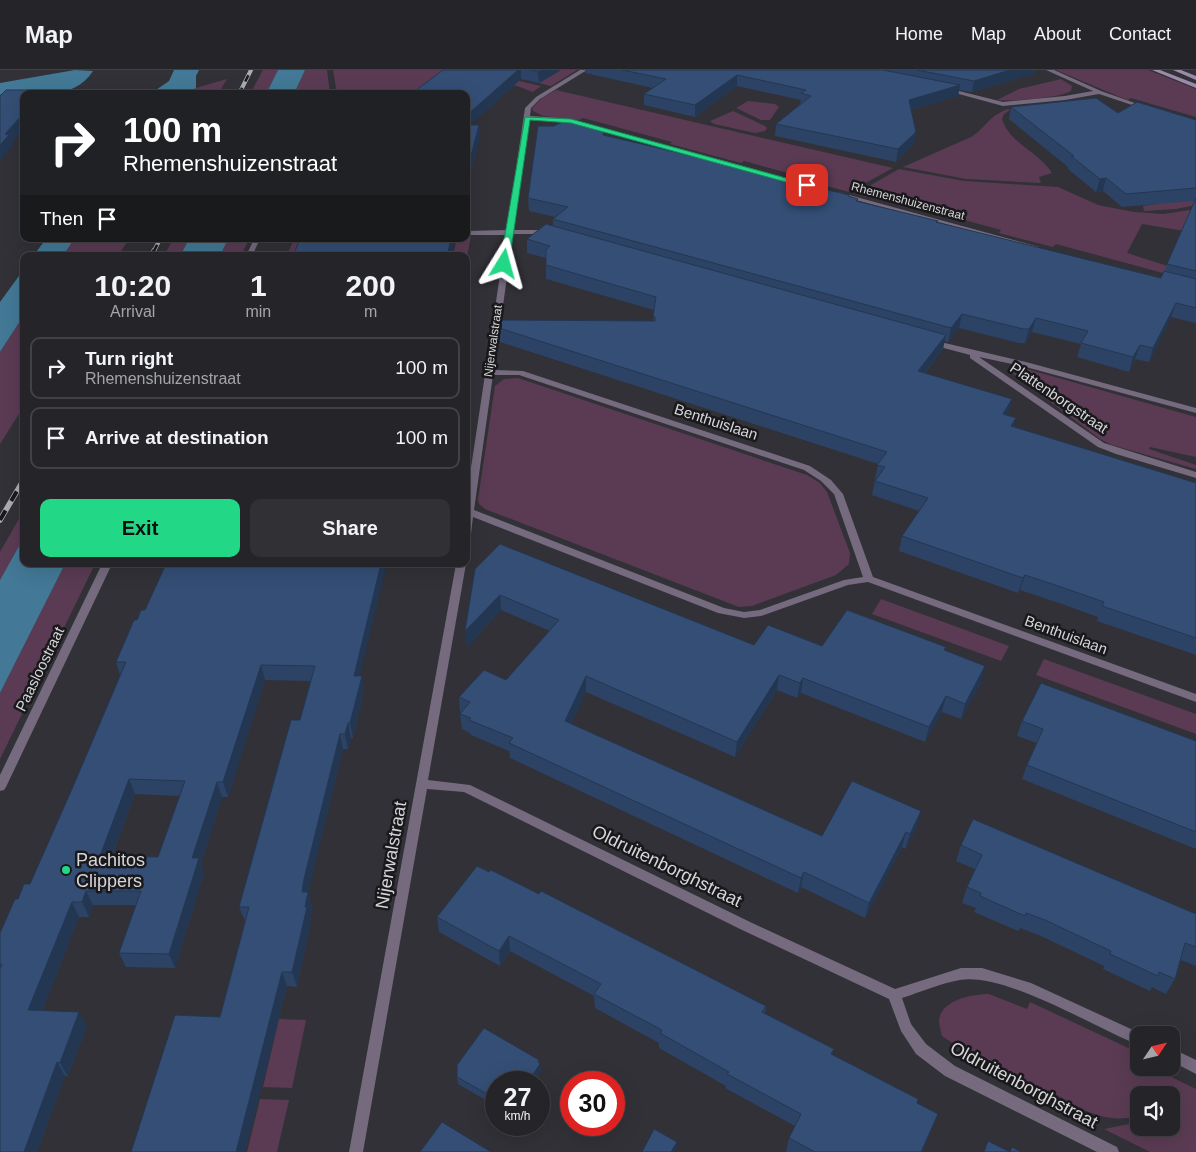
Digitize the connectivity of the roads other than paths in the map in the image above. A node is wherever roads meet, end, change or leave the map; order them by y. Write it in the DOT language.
graph roads {
  1 [pos="584,70"];
  2 [pos="1049,70"];
  3 [pos="1155,70"];
  4 [pos="1176,70"];
  5 [pos="1196,78"];
  6 [pos="1196,86"];
  7 [pos="944,89"];
  8 [pos="1099,92"];
  9 [pos="1155,111"];
  10 [pos="527,118"];
  11 [pos="470,233"];
  12 [pos="509,233"];
  13 [pos="559,237"];
  14 [pos="1045,250"];
  15 [pos="928,340"];
  16 [pos="968,352"];
  17 [pos="489,372"];
  18 [pos="1196,411"];
  19 [pos="1196,475"];
  20 [pos="470,512"];
  21 [pos="106,567"];
  22 [pos="460,567"];
  23 [pos="869,579"];
  24 [pos="1196,698"];
  25 [pos="421,784"];
  26 [pos="0,787"];
  27 [pos="894,996"];
  28 [pos="1130,1035"];
  29 [pos="1180,1059"];
  30 [pos="1196,1067"];
  31 [pos="356,1152"];
  32 [pos="1112,1152"];
  1 -- 10 [label="street"];
  2 -- 8 [label="street"];
  3 -- 6 [label="main road"];
  4 -- 5 [label="main road"];
  7 -- 8 [label="street"];
  8 -- 9 [label="street"];
  10 -- 12 [label="street, Nijerwalstraat"];
  10 -- 14 [label="street, Rhemenshuizenstraat"];
  11 -- 12 [label="street"];
  12 -- 13 [label="street"];
  12 -- 17 [label="street, Nijerwalstraat"];
  15 -- 16 [label="street, Plattenborgstraat"];
  16 -- 18 [label="street, Plattenborgstraat"];
  16 -- 19 [label="street, Plattenborgstraat"];
  17 -- 20 [label="street, Nijerwalstraat"];
  17 -- 23 [label="street, Benthuislaan"];
  20 -- 23 [label="street, Benthuislaan"];
  21 -- 26 [label="street, Paasloostraat"];
  22 -- 25 [label="street, Nijerwalstraat"];
  23 -- 24 [label="street, Benthuislaan"];
  25 -- 27 [label="street, Oldruitenborghstraat"];
  25 -- 31 [label="street, Nijerwalstraat"];
  27 -- 28 [label="street"];
  27 -- 32 [label="street, Oldruitenborghstraat"];
  29 -- 30 [label="street"];
}
